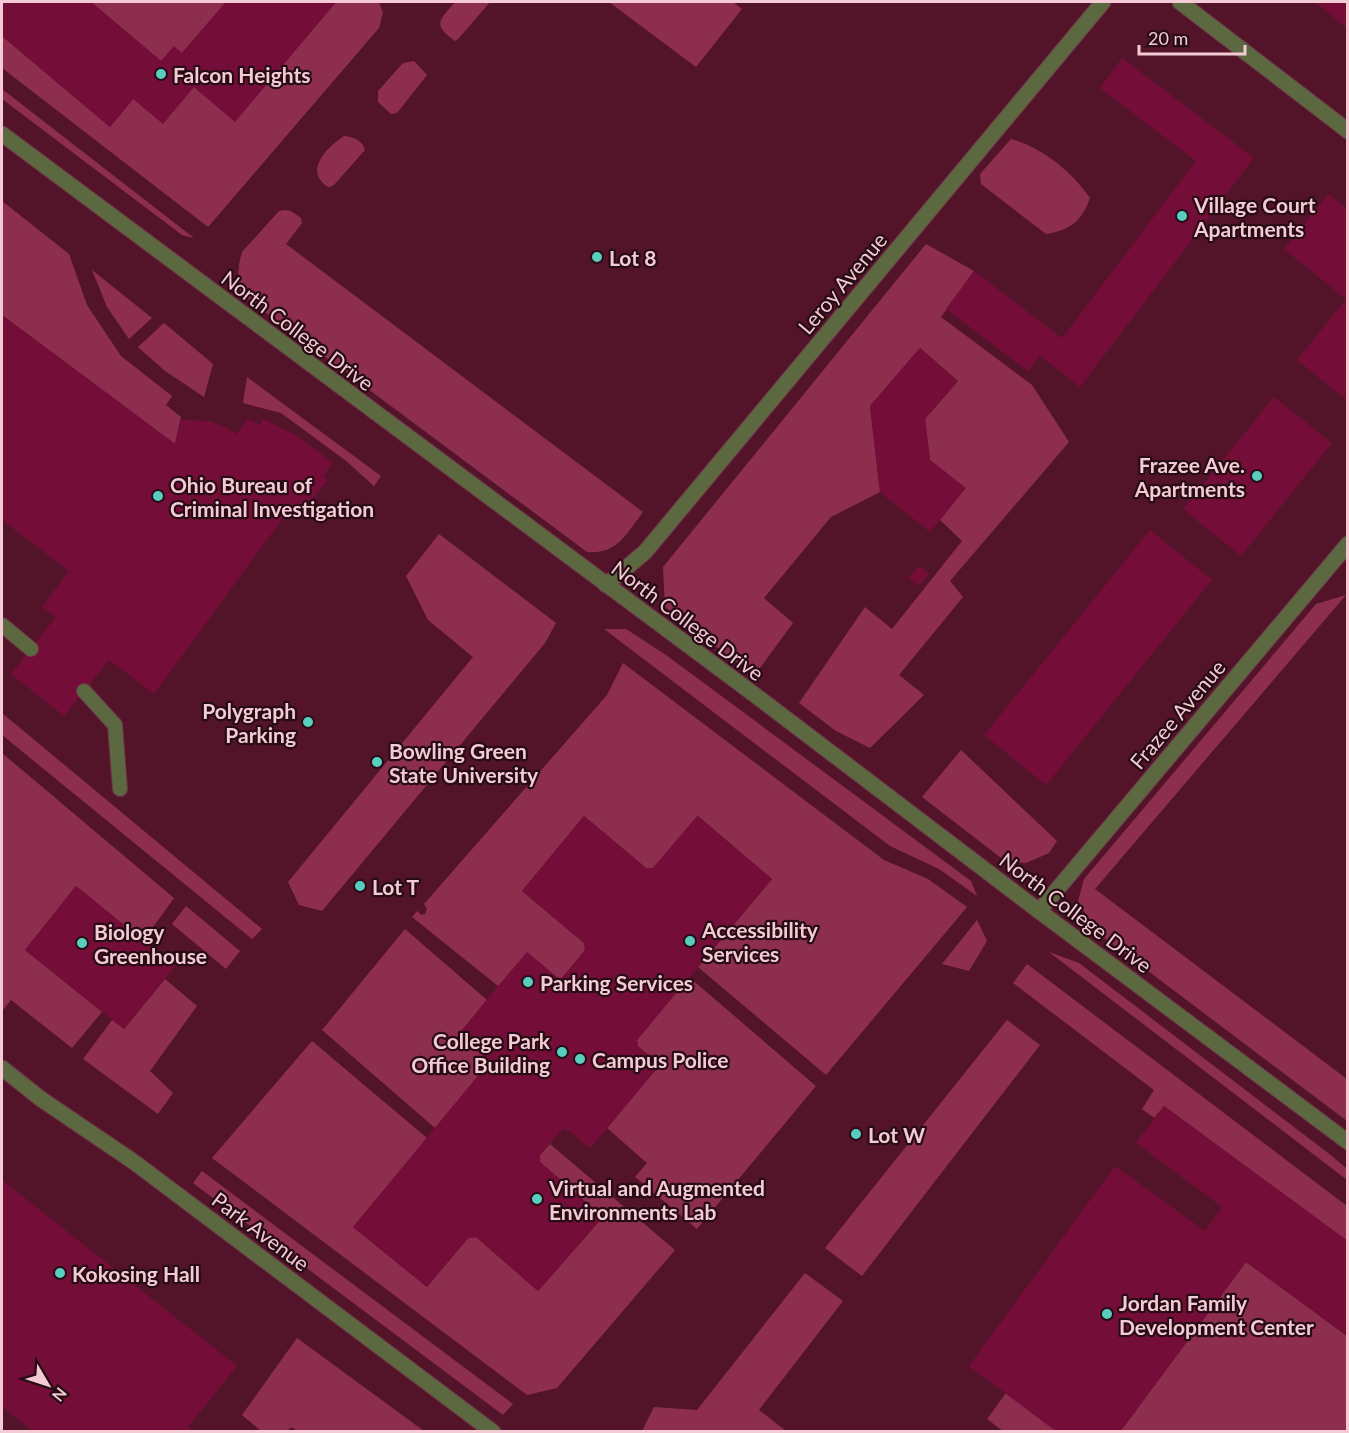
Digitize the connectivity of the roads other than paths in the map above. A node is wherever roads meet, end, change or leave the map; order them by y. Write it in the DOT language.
graph roads {
  1 [pos="1103,2"];
  2 [pos="1180,2"];
  3 [pos="1347,131"];
  4 [pos="2,134"];
  5 [pos="1347,544"];
  6 [pos="606,585"];
  7 [pos="2,626"];
  8 [pos="31,649"];
  9 [pos="84,691"];
  10 [pos="120,789"];
  11 [pos="1039,911"];
  12 [pos="2,1068"];
  13 [pos="1347,1142"];
  14 [pos="493,1431"];
  1 -- 6 [label="street, Leroy Avenue"];
  2 -- 3 [label="street"];
  4 -- 6 [label="street, North College Drive"];
  5 -- 11 [label="street, Frazee Avenue"];
  6 -- 11 [label="street, North College Drive"];
  7 -- 8 [label="lane"];
  9 -- 10 [label="lane"];
  11 -- 13 [label="street, North College Drive"];
  12 -- 14 [label="street, Park Avenue"];
}
